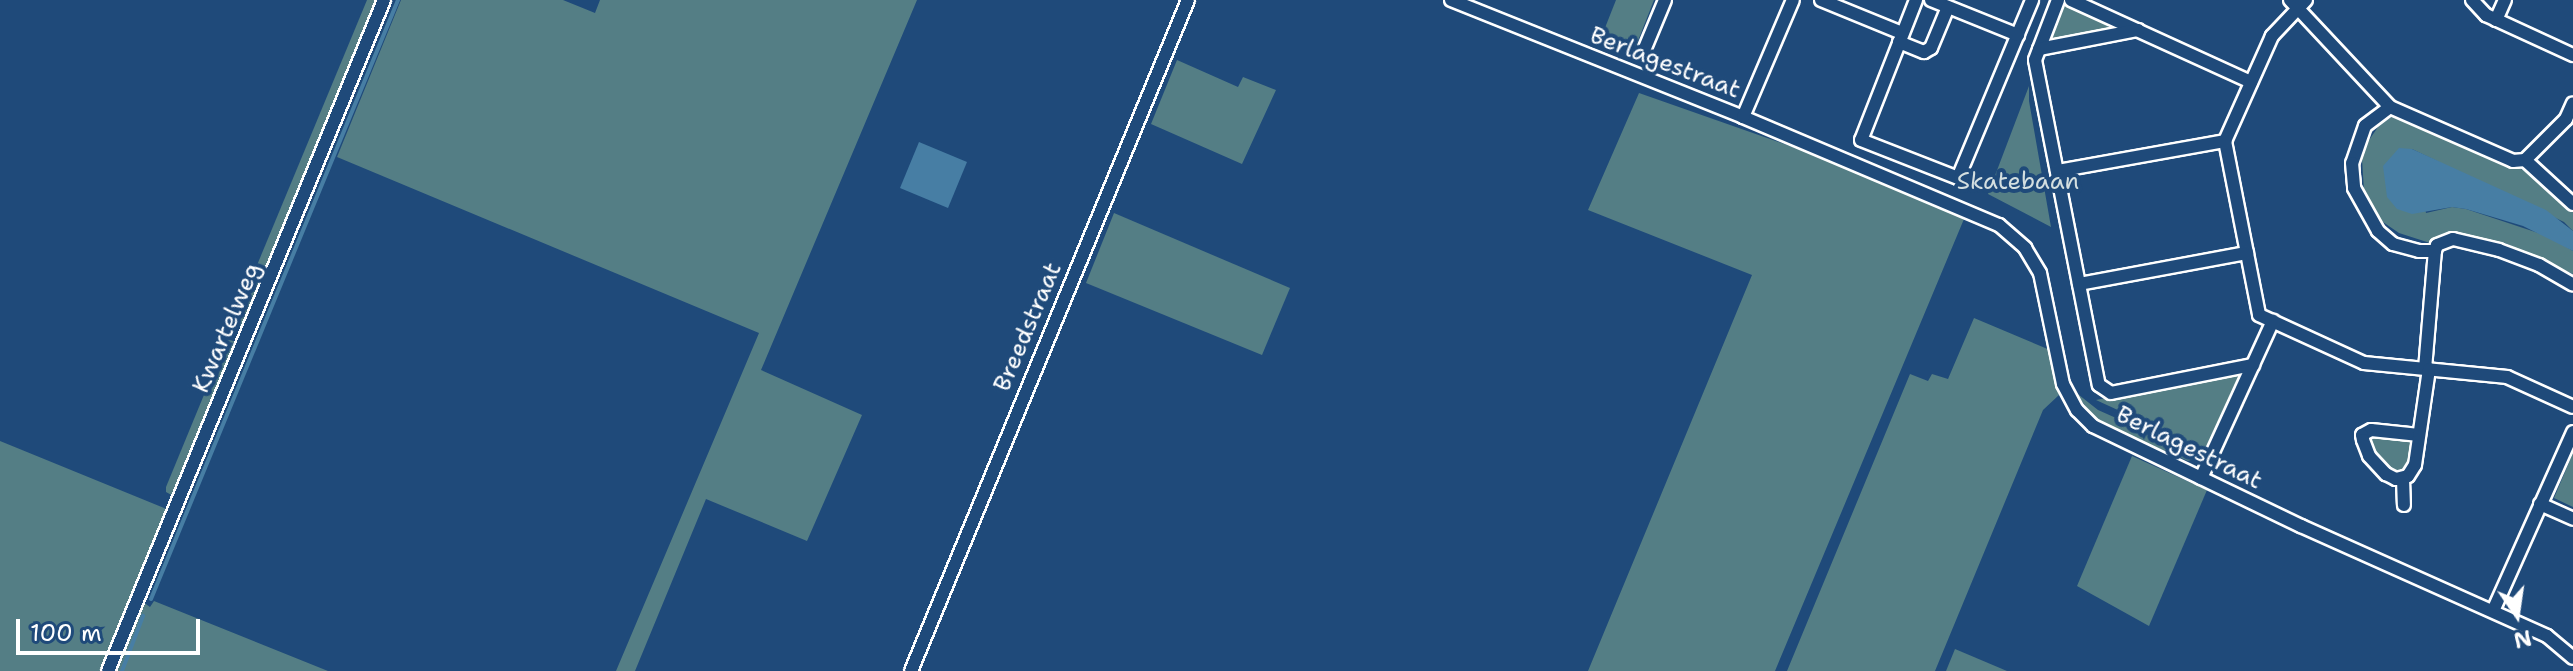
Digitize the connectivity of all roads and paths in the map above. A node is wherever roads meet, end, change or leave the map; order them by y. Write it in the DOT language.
graph roads {
  1 [pos="384,0"];
  2 [pos="1188,0"];
  3 [pos="1451,0"];
  4 [pos="1665,0"];
  5 [pos="1793,0"];
  6 [pos="1821,0"];
  7 [pos="1916,0"];
  8 [pos="1931,0"];
  9 [pos="2032,0"];
  10 [pos="2058,0"];
  11 [pos="2071,0"];
  12 [pos="2472,0"];
  13 [pos="2505,0"];
  14 [pos="2298,3"];
  15 [pos="1948,7"];
  16 [pos="2496,20"];
  17 [pos="2138,30"];
  18 [pos="2018,35"];
  19 [pos="1900,38"];
  20 [pos="1645,48"];
  21 [pos="2039,49"];
  22 [pos="2573,55"];
  23 [pos="2251,82"];
  24 [pos="2573,103"];
  25 [pos="2390,107"];
  26 [pos="1743,117"];
  27 [pos="2225,141"];
  28 [pos="2525,160"];
  29 [pos="2057,171"];
  30 [pos="2573,204"];
  31 [pos="2435,251"];
  32 [pos="2247,253"];
  33 [pos="2079,284"];
  34 [pos="2573,285"];
  35 [pos="2273,321"];
  36 [pos="2253,365"];
  37 [pos="2427,369"];
  38 [pos="2573,407"];
  39 [pos="2573,432"];
  40 [pos="2419,435"];
  41 [pos="2201,478"];
  42 [pos="2403,479"];
  43 [pos="2540,504"];
  44 [pos="2404,505"];
  45 [pos="2573,519"];
  46 [pos="2493,611"];
  47 [pos="2573,658"];
  48 [pos="108,671"];
  49 [pos="911,671"];
  1 -- 48 [label="street, Kwartelweg"];
  2 -- 49 [label="street, Breedstraat"];
  3 -- 26 [label="street, Berlagestraat"];
  4 -- 20 [label="street"];
  5 -- 26 [label="street"];
  6 -- 19 [label="street"];
  7 -- 19 [label="street"];
  8 -- 15 [label="street"];
  9 -- 18 [label="street"];
  10 -- 21 [label="street"];
  11 -- 17 [label="street"];
  12 -- 16 [label="street"];
  13 -- 16 [label="street"];
  14 -- 23 [label="street"];
  14 -- 25 [label="street"];
  15 -- 18 [label="street"];
  15 -- 19 [label="street"];
  16 -- 22 [label="street"];
  17 -- 21 [label="street"];
  17 -- 23 [label="street"];
  18 -- 19 [label="street"];
  21 -- 29 [label="street"];
  23 -- 27 [label="street"];
  24 -- 28 [label="street"];
  25 -- 28 [label="street"];
  25 -- 31 [label="street"];
  26 -- 41 [label="street, Berlagestraat"];
  27 -- 29 [label="street"];
  27 -- 32 [label="street"];
  28 -- 30 [label="street"];
  29 -- 33 [label="street"];
  31 -- 34 [label="street"];
  31 -- 37 [label="street"];
  32 -- 33 [label="street"];
  32 -- 35 [label="street"];
  33 -- 36 [label="street"];
  35 -- 36 [label="street"];
  35 -- 37 [label="street"];
  36 -- 41 [label="street"];
  37 -- 38 [label="street"];
  37 -- 40 [label="street"];
  39 -- 43 [label="street"];
  40 -- 42 [label="street"];
  40 -- 42 [label="street"];
  41 -- 46 [label="street, Berlagestraat"];
  42 -- 44 [label="street"];
  43 -- 45 [label="street"];
  43 -- 46 [label="street"];
  46 -- 47 [label="street, Berlagestraat"];
}
